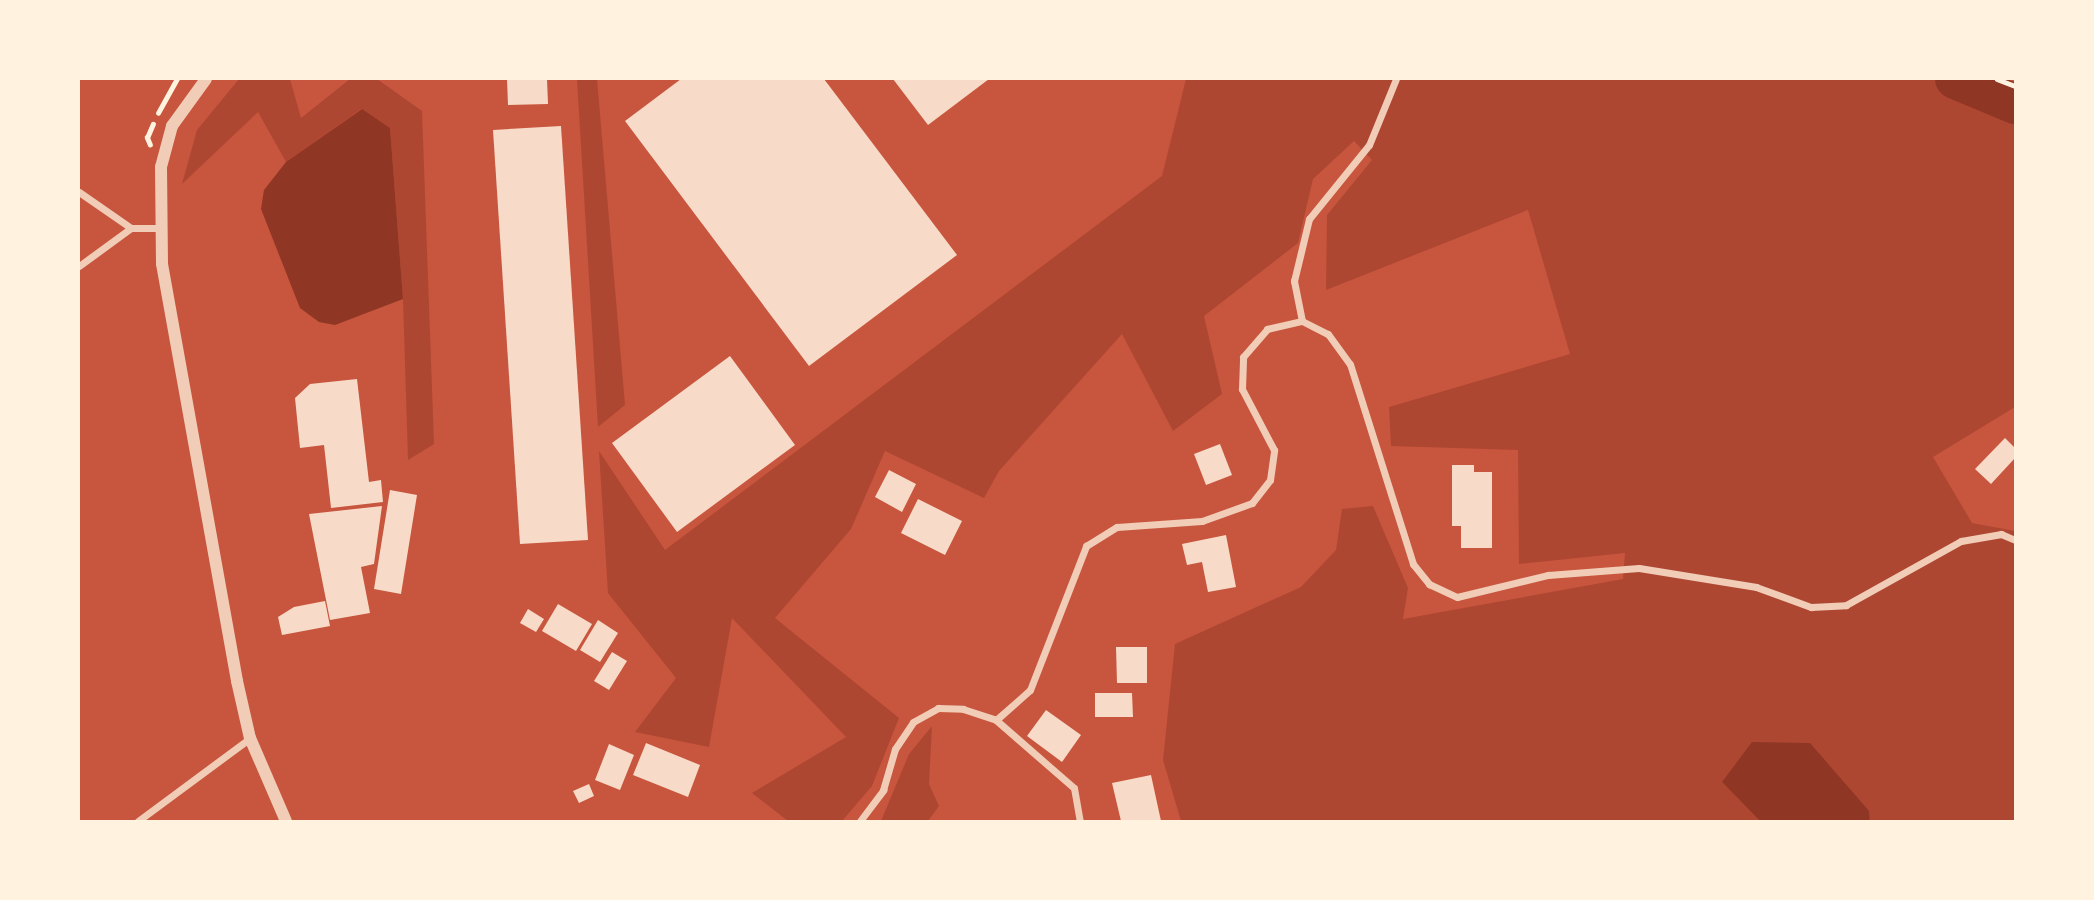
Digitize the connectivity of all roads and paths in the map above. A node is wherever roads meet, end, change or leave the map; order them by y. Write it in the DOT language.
graph roads {
  1 [pos="206,79"];
  2 [pos="1395,79"];
  3 [pos="1997,79"];
  4 [pos="2015,86"];
  5 [pos="79,192"];
  6 [pos="131,228"];
  7 [pos="159,228"];
  8 [pos="79,266"];
  9 [pos="1302,321"];
  10 [pos="2015,540"];
  11 [pos="996,720"];
  12 [pos="250,738"];
  13 [pos="138,821"];
  14 [pos="286,821"];
  15 [pos="860,821"];
  16 [pos="1080,821"];
  1 -- 7 [label="street"];
  2 -- 9 [label="street"];
  3 -- 4 [label="path"];
  5 -- 6 [label="street"];
  6 -- 7 [label="street"];
  6 -- 8 [label="street"];
  7 -- 12 [label="street"];
  9 -- 10 [label="street"];
  9 -- 11 [label="street"];
  11 -- 15 [label="street"];
  11 -- 16 [label="street"];
  12 -- 13 [label="street"];
  12 -- 14 [label="street"];
}
